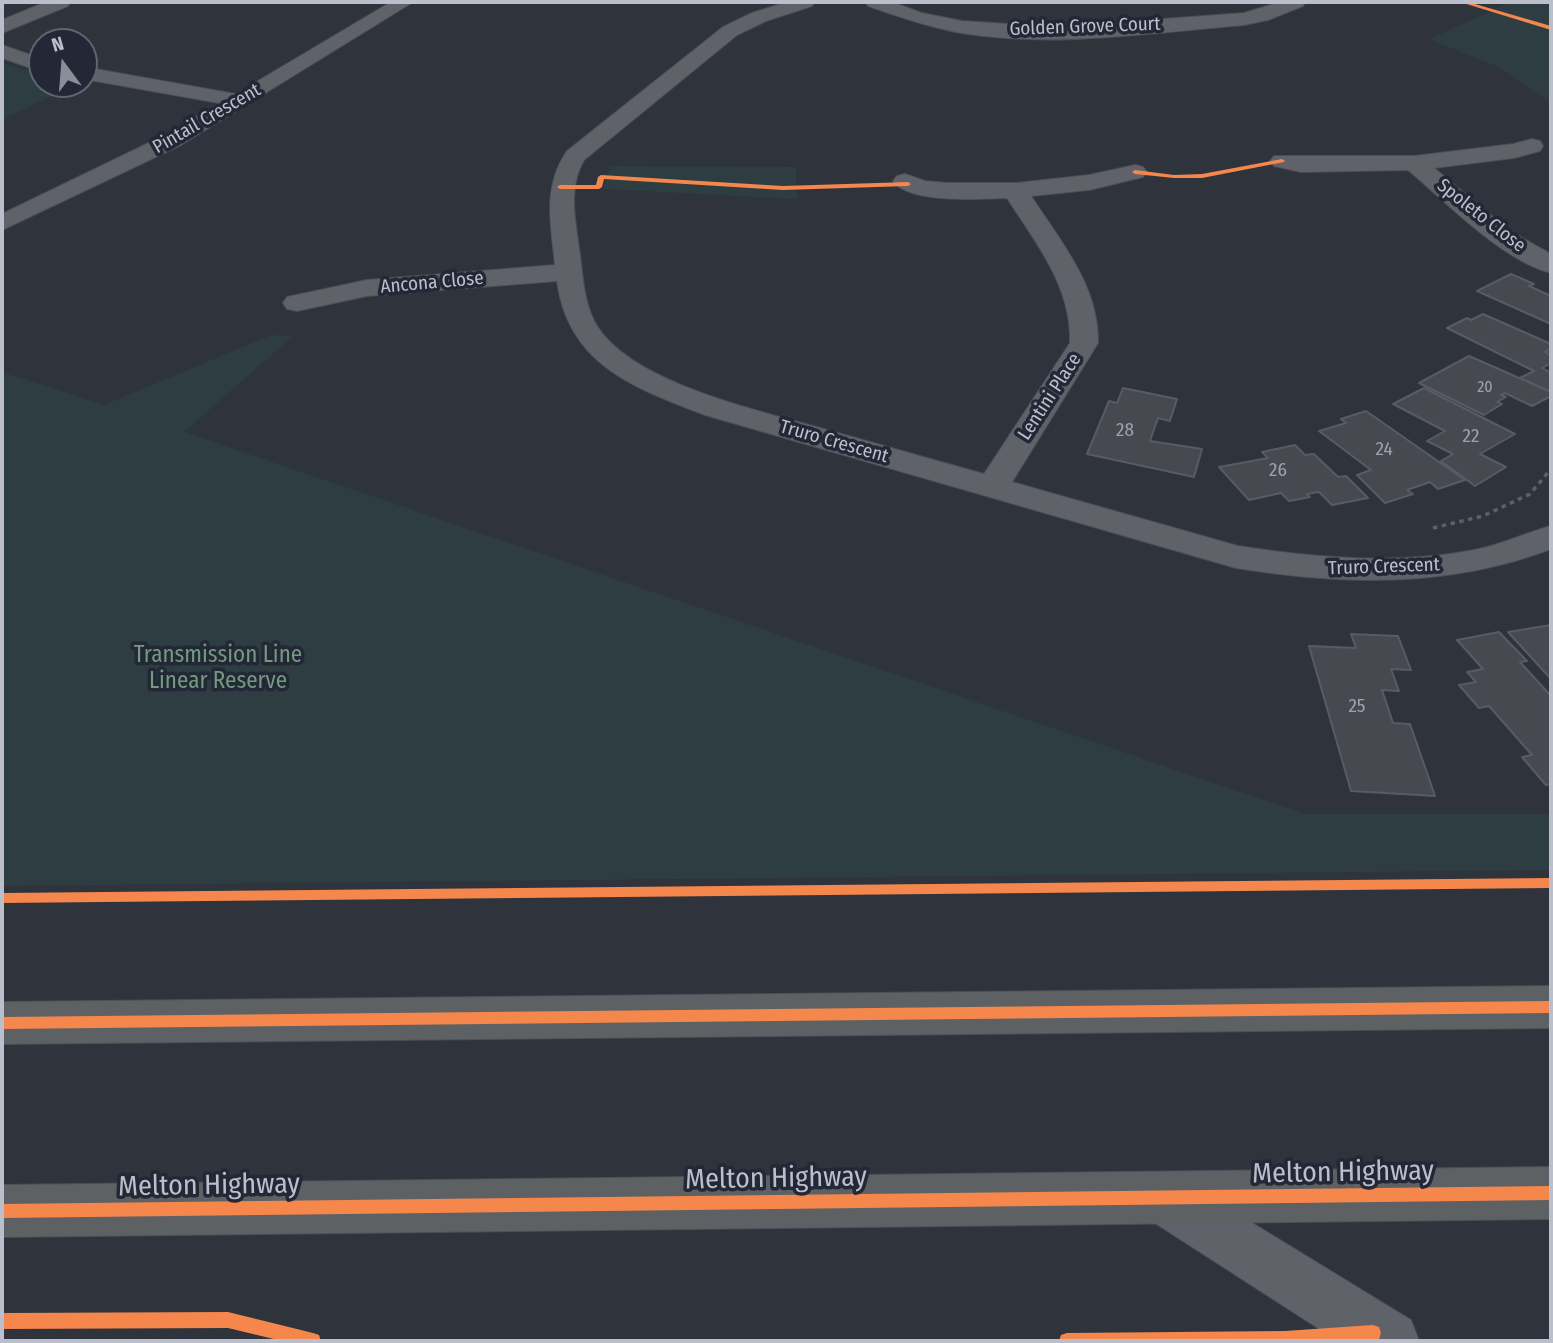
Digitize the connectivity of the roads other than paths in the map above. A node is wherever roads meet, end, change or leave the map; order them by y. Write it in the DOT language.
graph roads {
  1 [pos="61,2"];
  2 [pos="404,2"];
  3 [pos="806,2"];
  4 [pos="875,2"];
  5 [pos="1296,2"];
  6 [pos="2,27"];
  7 [pos="2,51"];
  8 [pos="28,61"];
  9 [pos="98,75"];
  10 [pos="241,101"];
  11 [pos="1532,146"];
  12 [pos="1283,161"];
  13 [pos="1414,163"];
  14 [pos="1135,172"];
  15 [pos="905,181"];
  16 [pos="1016,191"];
  17 [pos="2,223"];
  18 [pos="1551,265"];
  19 [pos="569,272"];
  20 [pos="291,305"];
  21 [pos="992,488"];
  22 [pos="1551,537"];
  23 [pos="1551,1007"];
  24 [pos="2,1023"];
  25 [pos="1551,1193"];
  26 [pos="1163,1198"];
  27 [pos="2,1211"];
  28 [pos="1390,1341"];
  1 -- 6 [label="street"];
  2 -- 10 [label="street, Pintail Crescent"];
  3 -- 19 [label="street, Truro Crescent"];
  4 -- 5 [label="street, Golden Grove Court"];
  7 -- 8 [label="street"];
  9 -- 10 [label="street"];
  10 -- 17 [label="street, Pintail Crescent"];
  11 -- 13 [label="street, Spoleto Close"];
  12 -- 13 [label="street, Spoleto Close"];
  13 -- 18 [label="street, Spoleto Close"];
  14 -- 16 [label="street"];
  15 -- 16 [label="street"];
  16 -- 21 [label="street, Lentini Place"];
  19 -- 20 [label="street, Ancona Close"];
  19 -- 21 [label="street, Truro Crescent"];
  21 -- 22 [label="street, Truro Crescent"];
  23 -- 24 [label="highway"];
  25 -- 26 [label="highway, Melton Highway"];
  26 -- 27 [label="highway, Melton Highway"];
  26 -- 28 [label="street"];
}
